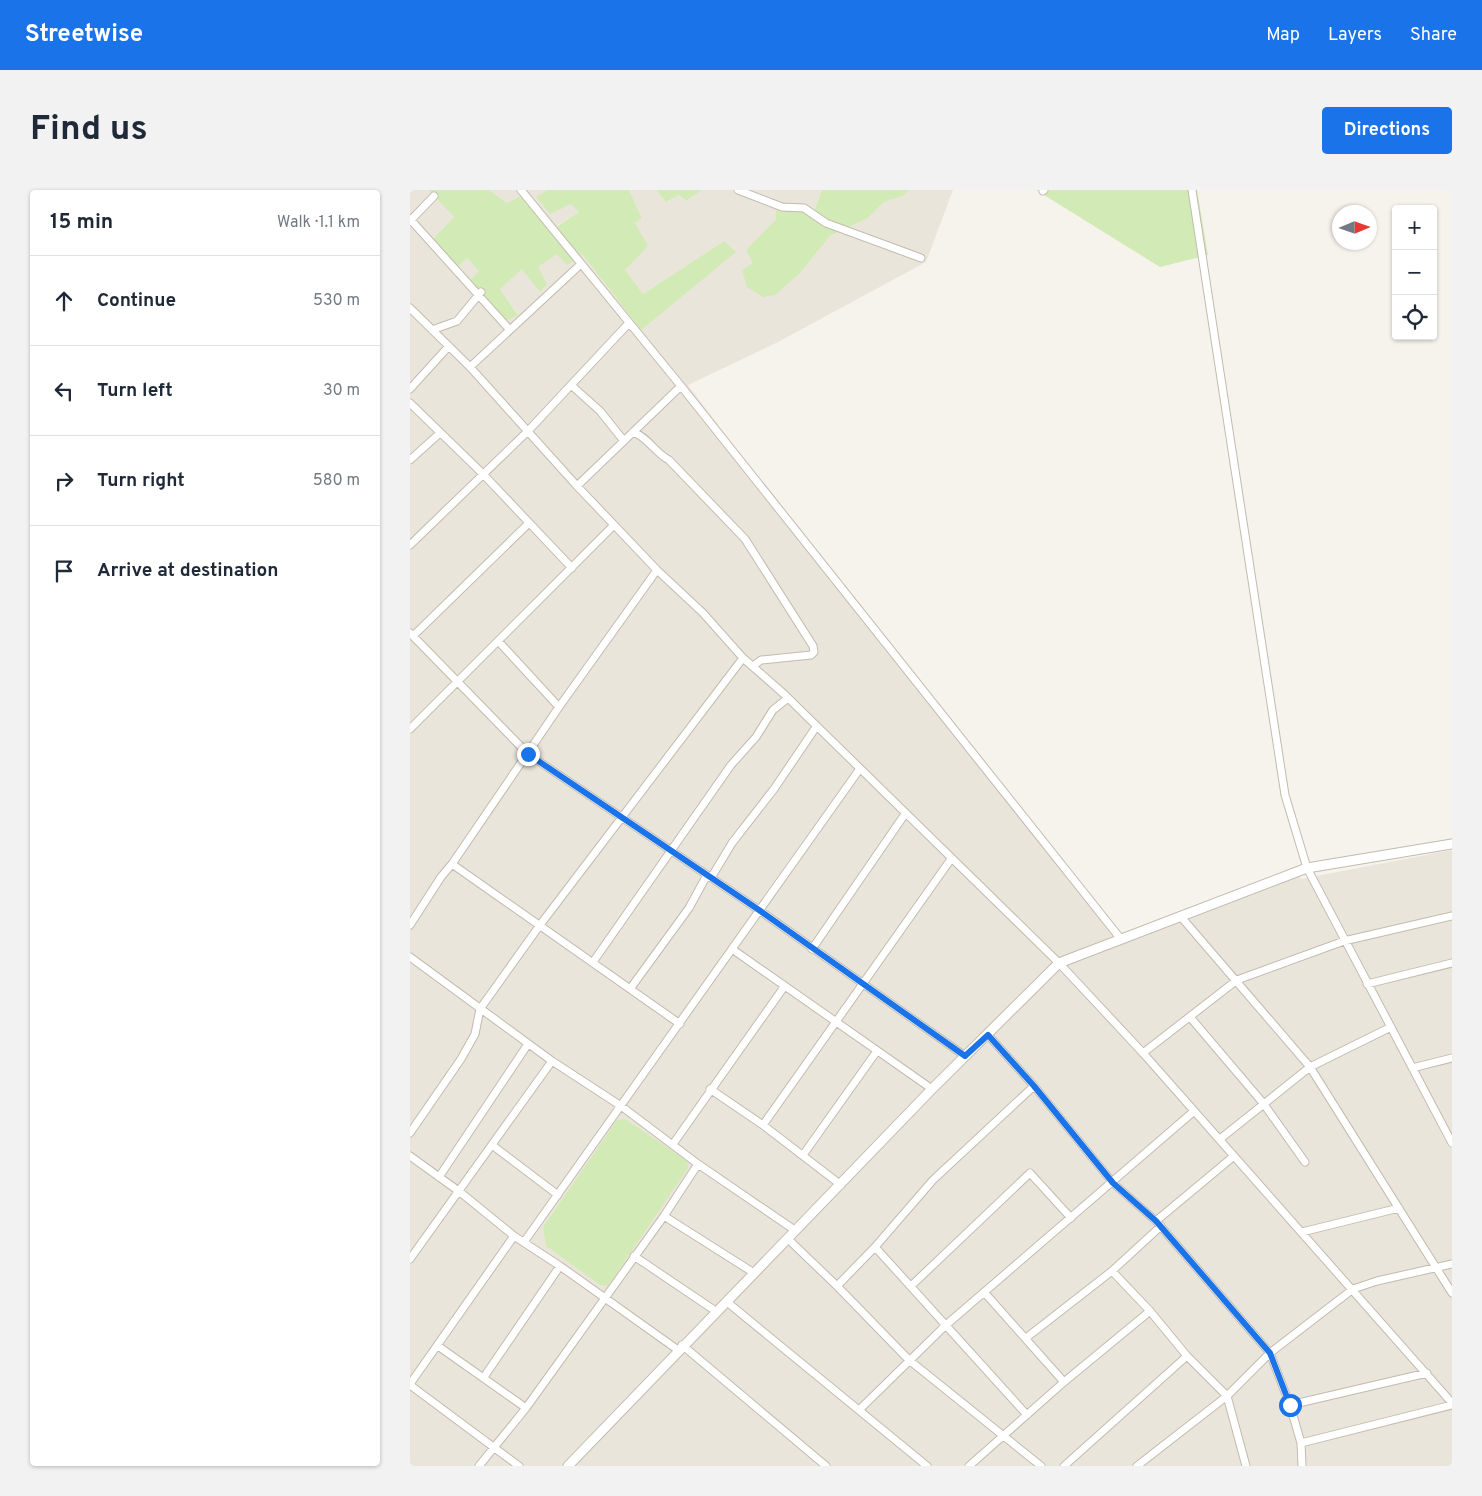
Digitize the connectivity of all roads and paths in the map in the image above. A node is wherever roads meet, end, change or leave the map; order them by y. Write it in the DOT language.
graph roads {
  1 [pos="521,190"];
  2 [pos="738,190"];
  3 [pos="1192,190"];
  4 [pos="434,196"];
  5 [pos="410,220"];
  6 [pos="921,258"];
  7 [pos="581,264"];
  8 [pos="479,294"];
  9 [pos="410,308"];
  10 [pos="629,323"];
  11 [pos="509,329"];
  12 [pos="432,330"];
  13 [pos="449,346"];
  14 [pos="470,367"];
  15 [pos="571,385"];
  16 [pos="682,386"];
  17 [pos="410,389"];
  18 [pos="410,403"];
  19 [pos="528,432"];
  20 [pos="633,432"];
  21 [pos="440,433"];
  22 [pos="624,441"];
  23 [pos="410,460"];
  24 [pos="484,474"];
  25 [pos="576,486"];
  26 [pos="528,524"];
  27 [pos="614,525"];
  28 [pos="410,545"];
  29 [pos="572,568"];
  30 [pos="657,570"];
  31 [pos="412,634"];
  32 [pos="499,642"];
  33 [pos="743,658"];
  34 [pos="753,666"];
  35 [pos="458,681"];
  36 [pos="788,698"];
  37 [pos="559,707"];
  38 [pos="816,727"];
  39 [pos="410,728"];
  40 [pos="528,754"];
  41 [pos="859,770"];
  42 [pos="905,814"];
  43 [pos="621,818"];
  44 [pos="1452,844"];
  45 [pos="670,851"];
  46 [pos="951,859"];
  47 [pos="452,864"];
  48 [pos="1307,868"];
  49 [pos="709,877"];
  50 [pos="759,910"];
  51 [pos="1452,916"];
  52 [pos="1182,918"];
  53 [pos="410,925"];
  54 [pos="540,925"];
  55 [pos="1120,938"];
  56 [pos="1344,940"];
  57 [pos="732,949"];
  58 [pos="812,949"];
  59 [pos="410,957"];
  60 [pos="593,962"];
  61 [pos="1059,963"];
  62 [pos="1452,963"];
  63 [pos="1237,980"];
  64 [pos="862,984"];
  65 [pos="1367,984"];
  66 [pos="784,986"];
  67 [pos="630,989"];
  68 [pos="480,1009"];
  69 [pos="1190,1017"];
  70 [pos="837,1022"];
  71 [pos="680,1024"];
  72 [pos="1391,1027"];
  73 [pos="988,1035"];
  74 [pos="528,1044"];
  75 [pos="877,1050"];
  76 [pos="1144,1053"];
  77 [pos="965,1056"];
  78 [pos="1452,1058"];
  79 [pos="552,1061"];
  80 [pos="1310,1067"];
  81 [pos="1412,1068"];
  82 [pos="1034,1086"];
  83 [pos="710,1089"];
  84 [pos="932,1090"];
  85 [pos="1263,1103"];
  86 [pos="621,1106"];
  87 [pos="1193,1112"];
  88 [pos="763,1125"];
  89 [pos="410,1133"];
  90 [pos="1220,1140"];
  91 [pos="1452,1143"];
  92 [pos="492,1144"];
  93 [pos="672,1144"];
  94 [pos="803,1155"];
  95 [pos="410,1156"];
  96 [pos="1234,1156"];
  97 [pos="1306,1162"];
  98 [pos="698,1164"];
  99 [pos="439,1177"];
  100 [pos="1113,1183"];
  101 [pos="841,1185"];
  102 [pos="460,1192"];
  103 [pos="558,1195"];
  104 [pos="1399,1208"];
  105 [pos="664,1216"];
  106 [pos="1071,1218"];
  107 [pos="1159,1224"];
  108 [pos="796,1231"];
  109 [pos="1302,1232"];
  110 [pos="514,1236"];
  111 [pos="788,1239"];
  112 [pos="524,1242"];
  113 [pos="875,1247"];
  114 [pos="634,1256"];
  115 [pos="410,1259"];
  116 [pos="1452,1264"];
  117 [pos="560,1266"];
  118 [pos="1435,1268"];
  119 [pos="1112,1271"];
  120 [pos="754,1273"];
  121 [pos="837,1286"];
  122 [pos="911,1286"];
  123 [pos="1353,1289"];
  124 [pos="984,1292"];
  125 [pos="1452,1293"];
  126 [pos="604,1298"];
  127 [pos="727,1302"];
  128 [pos="1150,1311"];
  129 [pos="717,1312"];
  130 [pos="946,1325"];
  131 [pos="1026,1338"];
  132 [pos="438,1346"];
  133 [pos="680,1348"];
  134 [pos="1270,1353"];
  135 [pos="1187,1356"];
  136 [pos="908,1360"];
  137 [pos="1426,1373"];
  138 [pos="484,1377"];
  139 [pos="1064,1382"];
  140 [pos="410,1384"];
  141 [pos="1227,1396"];
  142 [pos="1452,1404"];
  143 [pos="1290,1405"];
  144 [pos="526,1408"];
  145 [pos="859,1410"];
  146 [pos="1027,1415"];
  147 [pos="1004,1435"];
  148 [pos="1300,1444"];
  149 [pos="495,1449"];
  150 [pos="479,1466"];
  151 [pos="519,1466"];
  152 [pos="568,1466"];
  153 [pos="826,1466"];
  154 [pos="927,1466"];
  155 [pos="969,1466"];
  156 [pos="1041,1466"];
  157 [pos="1064,1466"];
  158 [pos="1138,1466"];
  159 [pos="1246,1466"];
  160 [pos="1302,1466"];
  1 -- 7 [label="street"];
  2 -- 6 [label="street"];
  3 -- 48 [label="street"];
  4 -- 5 [label="street"];
  5 -- 8 [label="street"];
  7 -- 10 [label="street"];
  7 -- 11 [label="street"];
  8 -- 11 [label="street"];
  8 -- 12 [label="street"];
  9 -- 12 [label="street"];
  10 -- 15 [label="street"];
  10 -- 16 [label="street"];
  11 -- 14 [label="street"];
  12 -- 13 [label="street"];
  13 -- 14 [label="street"];
  13 -- 17 [label="street"];
  14 -- 19 [label="street"];
  15 -- 19 [label="street"];
  15 -- 22 [label="street"];
  16 -- 20 [label="street"];
  16 -- 55 [label="street"];
  18 -- 21 [label="street"];
  19 -- 24 [label="street"];
  19 -- 25 [label="street"];
  20 -- 22 [label="street"];
  20 -- 34 [label="street"];
  21 -- 23 [label="street"];
  21 -- 24 [label="street"];
  22 -- 25 [label="street"];
  24 -- 26 [label="street"];
  24 -- 28 [label="street"];
  25 -- 27 [label="street"];
  26 -- 29 [label="street"];
  26 -- 31 [label="street"];
  27 -- 29 [label="street"];
  27 -- 30 [label="street"];
  29 -- 32 [label="street"];
  30 -- 33 [label="street"];
  30 -- 37 [label="street"];
  31 -- 35 [label="street"];
  32 -- 35 [label="street"];
  32 -- 37 [label="street"];
  33 -- 34 [label="street"];
  33 -- 43 [label="street"];
  34 -- 36 [label="street"];
  35 -- 39 [label="street"];
  35 -- 40 [label="street"];
  36 -- 38 [label="street"];
  36 -- 45 [label="street"];
  37 -- 40 [label="street"];
  38 -- 41 [label="street"];
  38 -- 49 [label="street"];
  40 -- 43 [label="street"];
  40 -- 47 [label="street"];
  41 -- 42 [label="street"];
  41 -- 50 [label="street"];
  42 -- 46 [label="street"];
  42 -- 58 [label="street"];
  43 -- 45 [label="street"];
  43 -- 54 [label="street"];
  44 -- 48 [label="street"];
  45 -- 49 [label="street"];
  45 -- 60 [label="street"];
  46 -- 61 [label="street"];
  46 -- 64 [label="street"];
  47 -- 53 [label="street"];
  47 -- 54 [label="street"];
  48 -- 52 [label="street"];
  48 -- 56 [label="street"];
  49 -- 50 [label="street"];
  49 -- 67 [label="street"];
  50 -- 57 [label="street"];
  50 -- 58 [label="street"];
  51 -- 56 [label="street"];
  52 -- 55 [label="street"];
  52 -- 63 [label="street"];
  54 -- 60 [label="street"];
  54 -- 68 [label="street"];
  55 -- 61 [label="street"];
  56 -- 63 [label="street"];
  56 -- 65 [label="street"];
  57 -- 66 [label="street"];
  57 -- 71 [label="street"];
  58 -- 64 [label="street"];
  59 -- 68 [label="street"];
  60 -- 67 [label="street"];
  61 -- 73 [label="street"];
  61 -- 76 [label="street"];
  62 -- 65 [label="street"];
  63 -- 69 [label="street"];
  63 -- 80 [label="street"];
  64 -- 70 [label="street"];
  64 -- 77 [label="street"];
  65 -- 72 [label="street"];
  66 -- 70 [label="street"];
  66 -- 83 [label="street"];
  67 -- 71 [label="street"];
  68 -- 74 [label="street"];
  68 -- 89 [label="street"];
  69 -- 76 [label="street"];
  69 -- 85 [label="street"];
  70 -- 75 [label="street"];
  70 -- 88 [label="street"];
  71 -- 86 [label="street"];
  72 -- 80 [label="street"];
  72 -- 81 [label="street"];
  73 -- 77 [label="street"];
  73 -- 82 [label="street"];
  74 -- 79 [label="street"];
  74 -- 99 [label="street"];
  75 -- 84 [label="street"];
  75 -- 94 [label="street"];
  76 -- 87 [label="street"];
  77 -- 84 [label="street"];
  78 -- 81 [label="street"];
  79 -- 86 [label="street"];
  79 -- 92 [label="street"];
  80 -- 85 [label="street"];
  80 -- 104 [label="street"];
  81 -- 91 [label="street"];
  82 -- 100 [label="street"];
  82 -- 113 [label="street"];
  83 -- 88 [label="street"];
  83 -- 93 [label="street"];
  84 -- 101 [label="street"];
  85 -- 90 [label="street"];
  85 -- 97 [label="street"];
  86 -- 93 [label="street"];
  86 -- 103 [label="street"];
  87 -- 90 [label="street"];
  87 -- 100 [label="street"];
  88 -- 94 [label="street"];
  90 -- 96 [label="street"];
  92 -- 102 [label="street"];
  92 -- 103 [label="street"];
  93 -- 98 [label="street"];
  94 -- 101 [label="street"];
  95 -- 99 [label="street"];
  96 -- 107 [label="street"];
  96 -- 109 [label="street"];
  98 -- 105 [label="street"];
  98 -- 108 [label="street"];
  99 -- 102 [label="street"];
  100 -- 106 [label="street"];
  100 -- 107 [label="street"];
  101 -- 108 [label="street"];
  102 -- 110 [label="street"];
  102 -- 115 [label="street"];
  103 -- 112 [label="street"];
  104 -- 109 [label="street"];
  104 -- 118 [label="street"];
  105 -- 114 [label="street"];
  105 -- 120 [label="street"];
  106 -- 122 [label="street"];
  106 -- 124 [label="street"];
  107 -- 119 [label="street"];
  107 -- 134 [label="street"];
  108 -- 111 [label="street"];
  109 -- 123 [label="street"];
  110 -- 112 [label="street"];
  110 -- 132 [label="street"];
  111 -- 120 [label="street"];
  111 -- 121 [label="street"];
  112 -- 117 [label="street"];
  113 -- 121 [label="street"];
  113 -- 122 [label="street"];
  114 -- 126 [label="street"];
  114 -- 129 [label="street"];
  116 -- 118 [label="street"];
  117 -- 126 [label="street"];
  117 -- 138 [label="street"];
  118 -- 123 [label="street"];
  118 -- 125 [label="street"];
  119 -- 128 [label="street"];
  119 -- 131 [label="street"];
  120 -- 127 [label="street"];
  121 -- 136 [label="street"];
  122 -- 130 [label="street"];
  123 -- 134 [label="street"];
  123 -- 137 [label="street"];
  124 -- 130 [label="street"];
  124 -- 131 [label="street"];
  126 -- 133 [label="street"];
  126 -- 144 [label="street"];
  127 -- 129 [label="street"];
  127 -- 145 [label="street"];
  128 -- 135 [label="street"];
  128 -- 139 [label="street"];
  129 -- 133 [label="street"];
  130 -- 136 [label="street"];
  130 -- 146 [label="street"];
  131 -- 139 [label="street"];
  132 -- 138 [label="street"];
  132 -- 140 [label="street"];
  133 -- 152 [label="street"];
  133 -- 153 [label="street"];
  134 -- 141 [label="street"];
  134 -- 143 [label="street"];
  135 -- 141 [label="street"];
  135 -- 157 [label="street"];
  136 -- 145 [label="street"];
  136 -- 147 [label="street"];
  137 -- 142 [label="street"];
  137 -- 143 [label="street"];
  138 -- 144 [label="street"];
  139 -- 146 [label="street"];
  140 -- 149 [label="street"];
  141 -- 158 [label="street"];
  141 -- 159 [label="street"];
  142 -- 148 [label="street"];
  143 -- 148 [label="street"];
  144 -- 149 [label="street"];
  145 -- 154 [label="street"];
  146 -- 147 [label="street"];
  147 -- 155 [label="street"];
  147 -- 156 [label="street"];
  148 -- 160 [label="street"];
  149 -- 150 [label="street"];
  149 -- 151 [label="street"];
}
